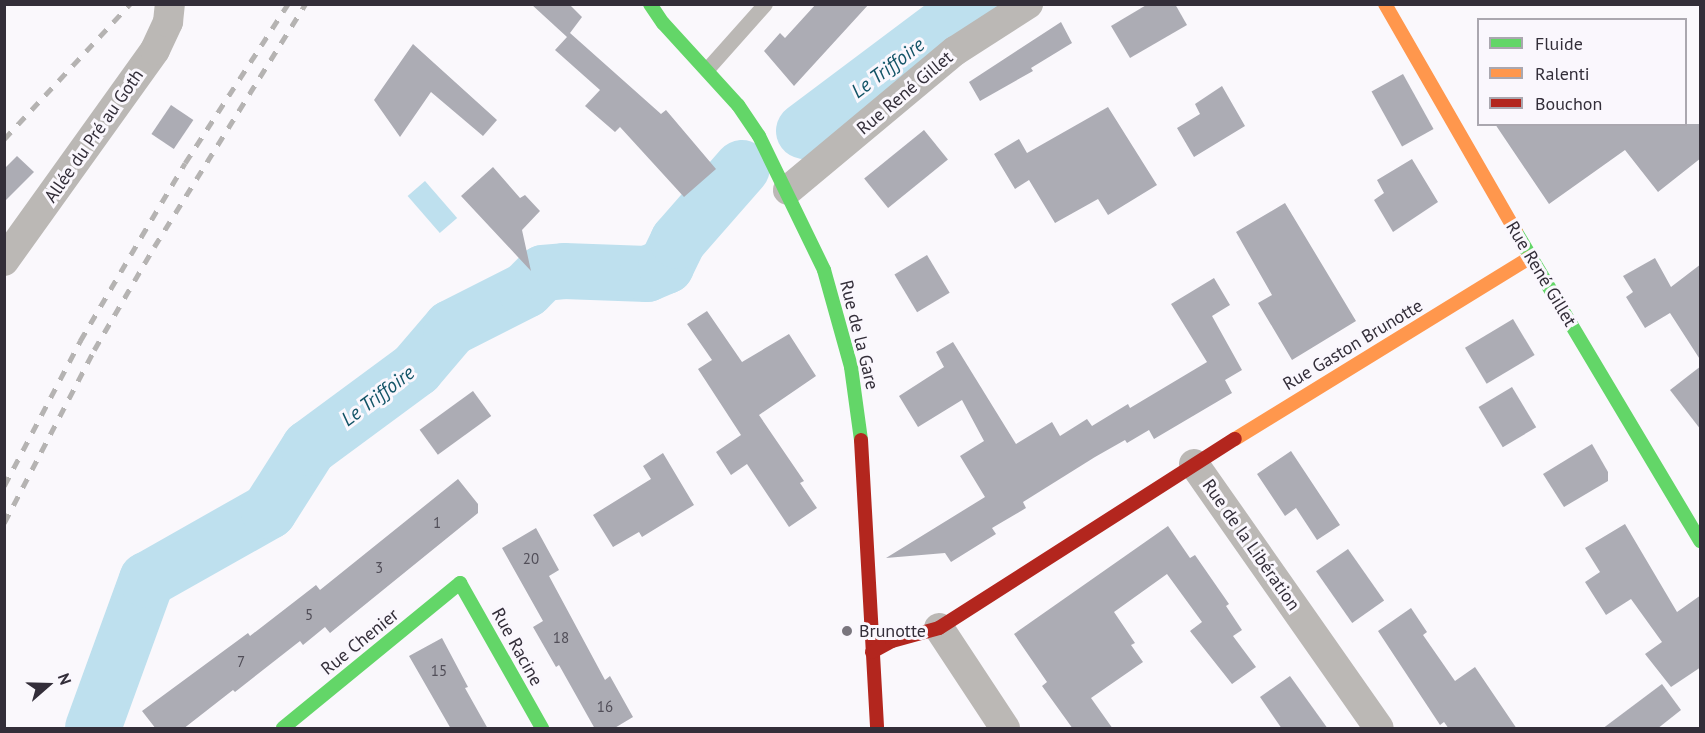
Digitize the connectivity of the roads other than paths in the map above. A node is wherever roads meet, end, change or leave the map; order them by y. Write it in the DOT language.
graph roads {
  1 [pos="170,4"];
  2 [pos="650,4"];
  3 [pos="765,4"];
  4 [pos="1028,4"];
  5 [pos="1385,4"];
  6 [pos="707,69"];
  7 [pos="788,190"];
  8 [pos="1531,258"];
  9 [pos="4,261"];
  10 [pos="1194,464"];
  11 [pos="1701,541"];
  12 [pos="460,583"];
  13 [pos="939,628"];
  14 [pos="872,652"];
  15 [pos="283,729"];
  16 [pos="542,729"];
  17 [pos="877,729"];
  18 [pos="1005,729"];
  19 [pos="1379,729"];
  1 -- 9 [label="street, Allée du Pré au Goth"];
  2 -- 6 [label="street, Rue de la Gare"];
  3 -- 6 [label="lane"];
  4 -- 7 [label="street, Rue René Gillet"];
  5 -- 8 [label="street, Rue René Gillet"];
  6 -- 7 [label="street, Rue de la Gare"];
  7 -- 14 [label="street, Rue de la Gare"];
  8 -- 10 [label="street, Rue Gaston Brunotte"];
  8 -- 11 [label="street, Rue René Gillet"];
  10 -- 13 [label="street, Rue de la Libération"];
  10 -- 19 [label="street, Rue de la Libération"];
  12 -- 15 [label="street, Rue Chenier"];
  12 -- 16 [label="street, Rue Racine"];
  13 -- 14 [label="street, Rue de la Libération"];
  13 -- 18 [label="street"];
  14 -- 17 [label="street, Rue de la Gare"];
}
